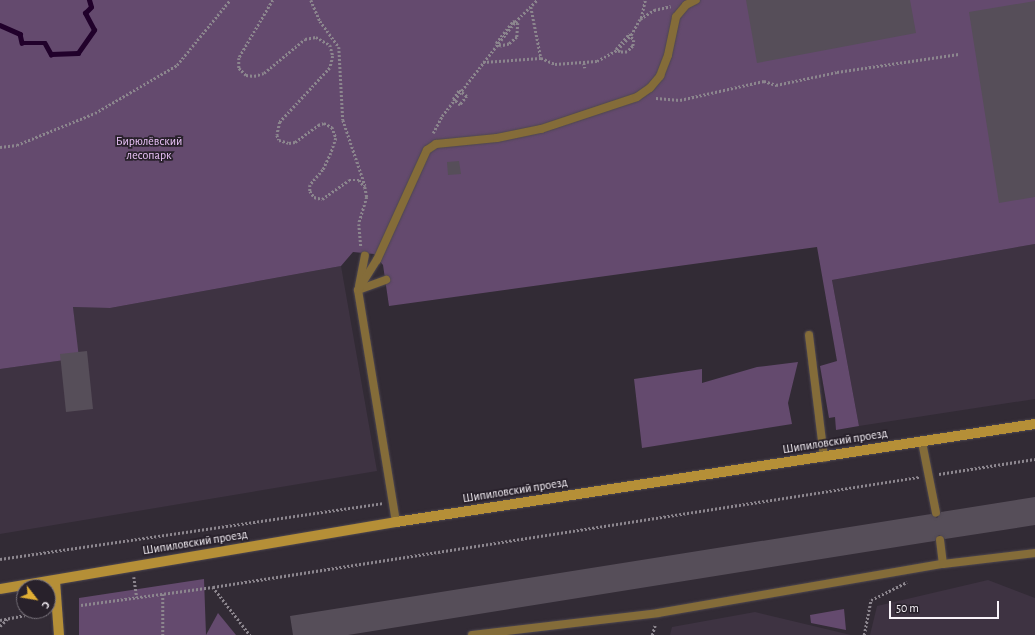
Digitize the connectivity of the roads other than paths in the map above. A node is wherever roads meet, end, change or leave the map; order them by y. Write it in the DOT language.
graph roads {
  1 [pos="696,0"];
  2 [pos="365,256"];
  3 [pos="386,280"];
  4 [pos="358,290"];
  5 [pos="809,335"];
  6 [pos="1035,424"];
  7 [pos="922,442"];
  8 [pos="824,458"];
  9 [pos="936,513"];
  10 [pos="396,522"];
  11 [pos="940,540"];
  12 [pos="1035,553"];
  13 [pos="943,564"];
  14 [pos="56,581"];
  15 [pos="16,587"];
  16 [pos="0,589"];
  17 [pos="56,599"];
  18 [pos="58,635"];
  19 [pos="472,635"];
  1 -- 4 [label="lane"];
  2 -- 4 [label="lane"];
  3 -- 4 [label="lane"];
  4 -- 10 [label="lane"];
  5 -- 8 [label="lane"];
  6 -- 7 [label="main road, Шипиловский проезд"];
  7 -- 8 [label="main road, Шипиловский проезд"];
  7 -- 9 [label="lane"];
  8 -- 10 [label="main road, Шипиловский проезд"];
  10 -- 14 [label="main road, Шипиловский проезд"];
  11 -- 13 [label="lane"];
  12 -- 13 [label="lane"];
  13 -- 19 [label="lane"];
  15 -- 16 [label="main road, Шипиловский проезд"];
  17 -- 18 [label="main road"];
}
